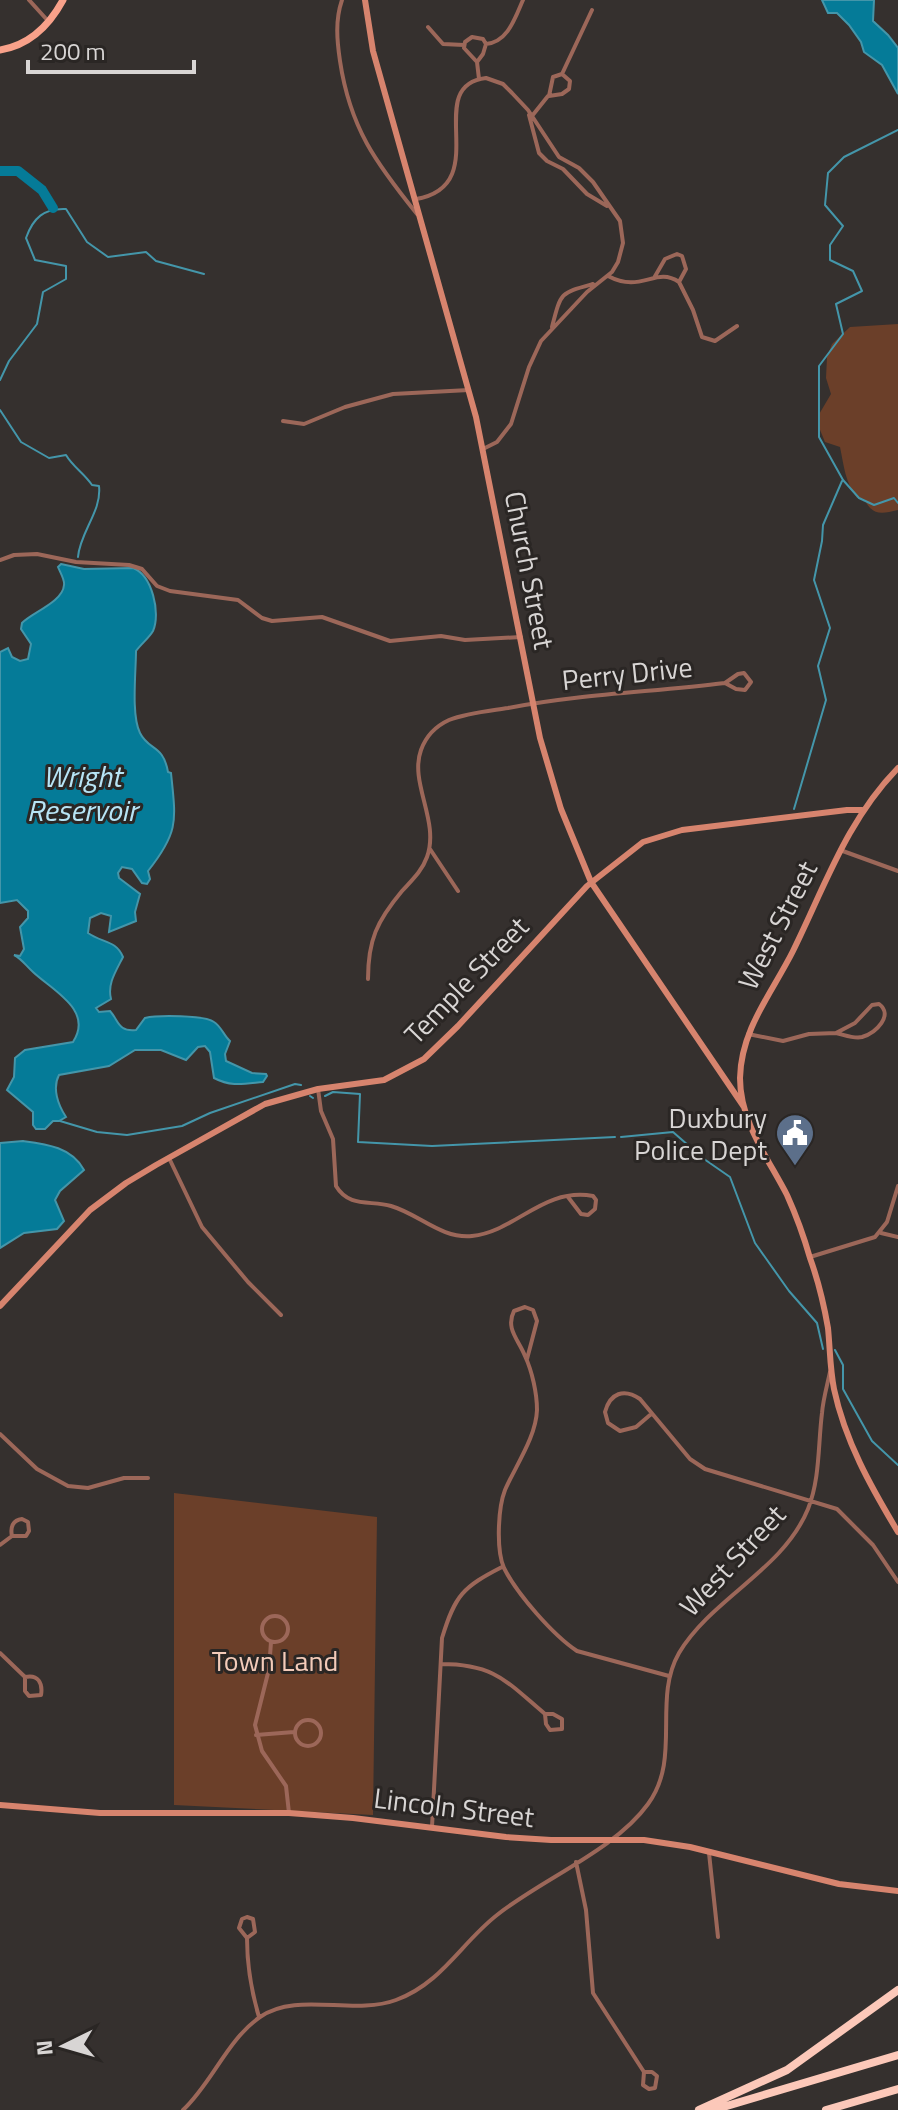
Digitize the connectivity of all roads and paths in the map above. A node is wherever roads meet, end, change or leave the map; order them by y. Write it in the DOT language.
graph roads {
  1 [pos="29,0"];
  2 [pos="63,0"];
  3 [pos="342,0"];
  4 [pos="365,0"];
  5 [pos="523,0"];
  6 [pos="592,10"];
  7 [pos="49,22"];
  8 [pos="428,27"];
  9 [pos="486,44"];
  10 [pos="464,45"];
  11 [pos="0,50"];
  12 [pos="477,62"];
  13 [pos="562,74"];
  14 [pos="479,79"];
  15 [pos="549,96"];
  16 [pos="528,110"];
  17 [pos="532,116"];
  18 [pos="415,200"];
  19 [pos="609,207"];
  20 [pos="421,219"];
  21 [pos="608,276"];
  22 [pos="654,278"];
  23 [pos="679,282"];
  24 [pos="597,283"];
  25 [pos="737,326"];
  26 [pos="551,329"];
  27 [pos="469,390"];
  28 [pos="283,421"];
  29 [pos="483,449"];
  30 [pos="0,560"];
  31 [pos="522,637"];
  32 [pos="725,683"];
  33 [pos="533,703"];
  34 [pos="898,768"];
  35 [pos="862,810"];
  36 [pos="429,849"];
  37 [pos="839,850"];
  38 [pos="898,871"];
  39 [pos="591,882"];
  40 [pos="458,891"];
  41 [pos="368,979"];
  42 [pos="836,1033"];
  43 [pos="748,1034"];
  44 [pos="741,1063"];
  45 [pos="727,1078"];
  46 [pos="318,1089"];
  47 [pos="744,1107"];
  48 [pos="169,1158"];
  49 [pos="898,1186"];
  50 [pos="568,1197"];
  51 [pos="879,1232"];
  52 [pos="898,1237"];
  53 [pos="810,1257"];
  54 [pos="0,1306"];
  55 [pos="281,1315"];
  56 [pos="527,1359"];
  57 [pos="831,1365"];
  58 [pos="650,1415"];
  59 [pos="0,1434"];
  60 [pos="148,1478"];
  61 [pos="810,1502"];
  62 [pos="898,1532"];
  63 [pos="12,1536"];
  64 [pos="0,1545"];
  65 [pos="503,1566"];
  66 [pos="898,1582"];
  67 [pos="271,1642"];
  68 [pos="0,1653"];
  69 [pos="441,1664"];
  70 [pos="669,1676"];
  71 [pos="25,1677"];
  72 [pos="545,1714"];
  73 [pos="294,1732"];
  74 [pos="256,1735"];
  75 [pos="0,1805"];
  76 [pos="289,1813"];
  77 [pos="432,1829"];
  78 [pos="608,1840"];
  79 [pos="709,1853"];
  80 [pos="576,1862"];
  81 [pos="898,1891"];
  82 [pos="718,1937"];
  83 [pos="247,1938"];
  84 [pos="898,1990"];
  85 [pos="259,2017"];
  86 [pos="898,2055"];
  87 [pos="644,2072"];
  88 [pos="898,2089"];
  89 [pos="183,2110"];
  90 [pos="699,2110"];
  91 [pos="713,2110"];
  92 [pos="826,2110"];
  1 -- 7 [label="street"];
  2 -- 7 [label="main road"];
  3 -- 20 [label="street"];
  4 -- 18 [label="main road, Church Street"];
  5 -- 9 [label="street"];
  6 -- 13 [label="street"];
  7 -- 11 [label="main road"];
  8 -- 10 [label="street"];
  9 -- 10 [label="street"];
  9 -- 12 [label="street"];
  10 -- 12 [label="street"];
  12 -- 14 [label="street"];
  13 -- 15 [label="street"];
  13 -- 15 [label="street"];
  14 -- 16 [label="street"];
  14 -- 18 [label="street"];
  15 -- 17 [label="street"];
  16 -- 17 [label="street"];
  16 -- 19 [label="street"];
  17 -- 19 [label="street"];
  18 -- 20 [label="main road, Church Street"];
  19 -- 21 [label="street"];
  20 -- 27 [label="main road, Church Street"];
  21 -- 22 [label="street"];
  21 -- 24 [label="street"];
  22 -- 23 [label="street"];
  22 -- 23 [label="street"];
  23 -- 25 [label="street"];
  24 -- 26 [label="street"];
  24 -- 26 [label="street"];
  26 -- 29 [label="street"];
  27 -- 28 [label="street"];
  27 -- 29 [label="main road, Church Street"];
  29 -- 31 [label="main road, Church Street"];
  30 -- 31 [label="street"];
  31 -- 33 [label="main road, Church Street"];
  32 -- 32 [label="street, Perry Drive"];
  32 -- 33 [label="street, Perry Drive"];
  33 -- 36 [label="street, Perry Drive"];
  33 -- 39 [label="main road, Church Street"];
  34 -- 35 [label="main road, West Street"];
  35 -- 37 [label="main road, West Street"];
  35 -- 39 [label="main road, Temple Street"];
  36 -- 40 [label="street"];
  36 -- 41 [label="street"];
  37 -- 38 [label="street"];
  37 -- 43 [label="main road, West Street"];
  39 -- 45 [label="main road, Church Street"];
  39 -- 46 [label="main road, Temple Street"];
  42 -- 42 [label="street"];
  42 -- 43 [label="street"];
  43 -- 44 [label="main road, West Street"];
  44 -- 45 [label="main road"];
  44 -- 47 [label="main road, West Street"];
  45 -- 47 [label="main road, Church Street"];
  46 -- 48 [label="main road, Temple Street"];
  46 -- 50 [label="street"];
  47 -- 53 [label="main road, West Street"];
  48 -- 54 [label="main road, Temple Street"];
  48 -- 55 [label="street"];
  49 -- 51 [label="street"];
  50 -- 50 [label="street"];
  51 -- 52 [label="street"];
  51 -- 53 [label="street"];
  53 -- 57 [label="main road, West Street"];
  56 -- 56 [label="street"];
  56 -- 65 [label="street"];
  57 -- 61 [label="street, West Street"];
  57 -- 62 [label="main road"];
  58 -- 58 [label="street"];
  58 -- 61 [label="street"];
  59 -- 60 [label="street"];
  61 -- 66 [label="street"];
  61 -- 70 [label="street, West Street"];
  63 -- 63 [label="street"];
  63 -- 64 [label="street"];
  65 -- 69 [label="street"];
  65 -- 70 [label="street"];
  67 -- 67 [label="street"];
  67 -- 74 [label="street"];
  68 -- 71 [label="street"];
  69 -- 72 [label="street"];
  69 -- 77 [label="street"];
  70 -- 78 [label="street, West Street"];
  71 -- 71 [label="street"];
  72 -- 72 [label="street"];
  73 -- 73 [label="street"];
  73 -- 74 [label="street"];
  74 -- 76 [label="street"];
  75 -- 76 [label="main road, Lincoln Street"];
  76 -- 77 [label="main road, Lincoln Street"];
  77 -- 78 [label="main road, Lincoln Street"];
  78 -- 79 [label="main road, Lincoln Street"];
  78 -- 80 [label="street, West Street"];
  79 -- 81 [label="main road, Lincoln Street"];
  79 -- 82 [label="street"];
  80 -- 85 [label="street, West Street"];
  80 -- 87 [label="street"];
  83 -- 83 [label="street"];
  83 -- 85 [label="street"];
  84 -- 90 [label="highway"];
  85 -- 89 [label="street"];
  86 -- 91 [label="highway"];
  87 -- 87 [label="street"];
  88 -- 92 [label="highway"];
}
